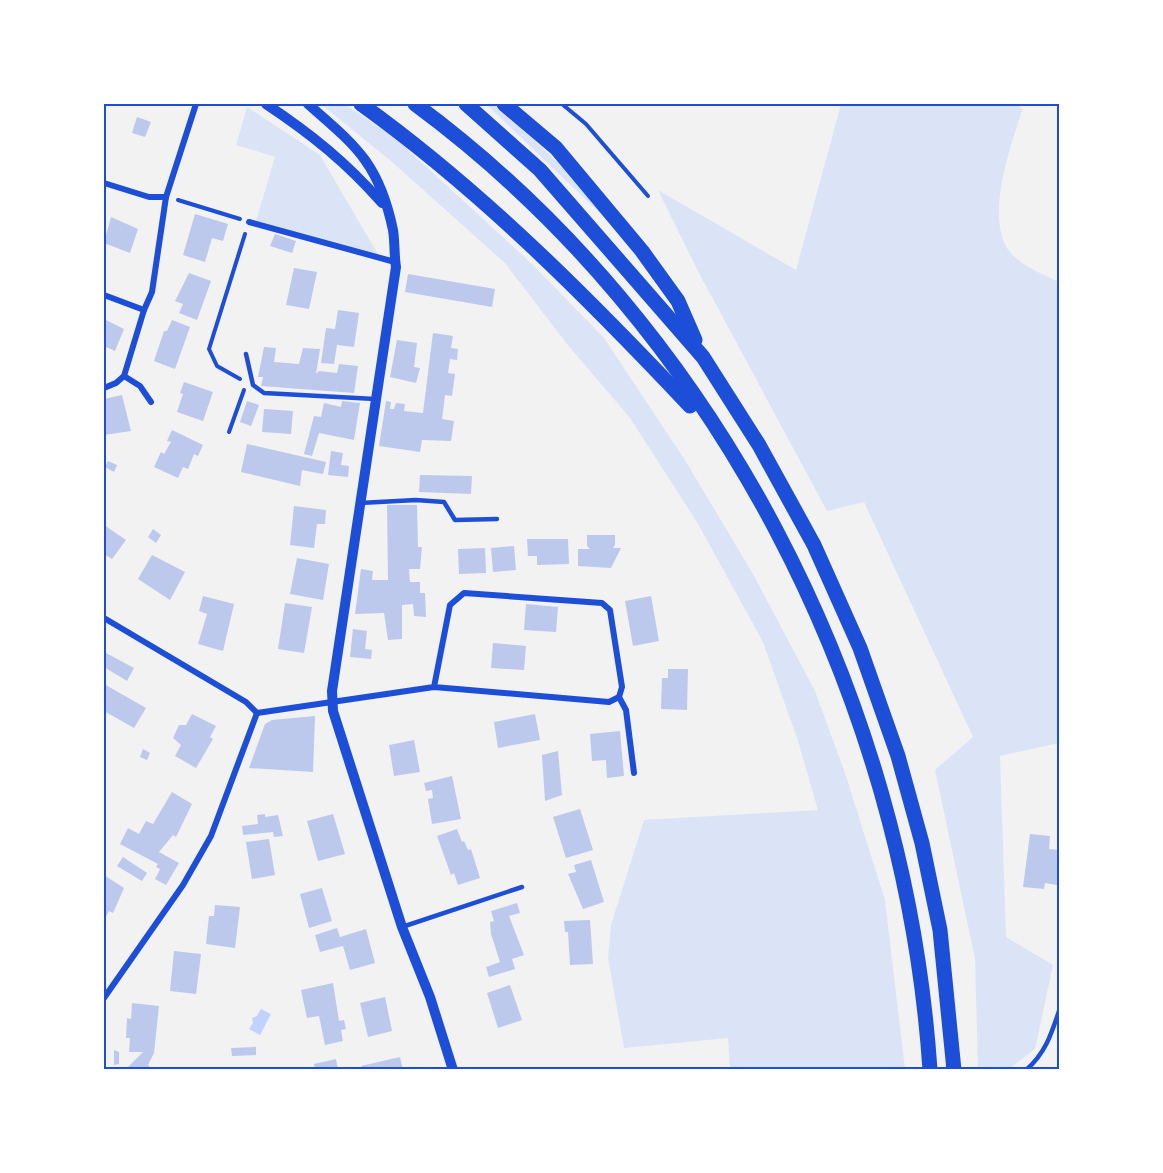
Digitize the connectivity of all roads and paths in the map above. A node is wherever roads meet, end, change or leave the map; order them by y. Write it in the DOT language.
graph roads {
  1 [pos="196,104"];
  2 [pos="266,104"];
  3 [pos="308,104"];
  4 [pos="361,104"];
  5 [pos="415,104"];
  6 [pos="466,104"];
  7 [pos="504,104"];
  8 [pos="562,104"];
  9 [pos="104,183"];
  10 [pos="648,196"];
  11 [pos="166,197"];
  12 [pos="386,208"];
  13 [pos="249,222"];
  14 [pos="395,262"];
  15 [pos="104,295"];
  16 [pos="144,310"];
  17 [pos="246,354"];
  18 [pos="703,357"];
  19 [pos="124,376"];
  20 [pos="104,388"];
  21 [pos="375,399"];
  22 [pos="152,402"];
  23 [pos="229,432"];
  24 [pos="728,445"];
  25 [pos="360,504"];
  26 [pos="497,519"];
  27 [pos="104,618"];
  28 [pos="434,687"];
  29 [pos="619,697"];
  30 [pos="332,703"];
  31 [pos="257,713"];
  32 [pos="634,773"];
  33 [pos="522,887"];
  34 [pos="402,927"];
  35 [pos="104,998"];
  36 [pos="1059,1008"];
  37 [pos="453,1070"];
  38 [pos="930,1070"];
  39 [pos="954,1070"];
  40 [pos="1026,1070"];
  1 -- 11 [label="street"];
  2 -- 12 [label="street"];
  3 -- 12 [label="street"];
  4 -- 24 [label="main road"];
  5 -- 24 [label="main road"];
  6 -- 18 [label="main road"];
  7 -- 18 [label="main road"];
  8 -- 10 [label="path"];
  9 -- 11 [label="street"];
  11 -- 13 [label="path"];
  11 -- 16 [label="street"];
  12 -- 14 [label="street"];
  13 -- 14 [label="street"];
  13 -- 23 [label="path"];
  14 -- 21 [label="street"];
  15 -- 16 [label="street"];
  16 -- 19 [label="street"];
  17 -- 21 [label="lane"];
  18 -- 39 [label="main road"];
  19 -- 20 [label="street"];
  19 -- 22 [label="street"];
  21 -- 25 [label="street"];
  24 -- 38 [label="main road"];
  25 -- 26 [label="lane"];
  25 -- 30 [label="street"];
  27 -- 31 [label="street"];
  28 -- 29 [label="street"];
  28 -- 29 [label="street"];
  28 -- 30 [label="street"];
  29 -- 32 [label="street"];
  30 -- 31 [label="street"];
  30 -- 34 [label="street"];
  31 -- 35 [label="street"];
  33 -- 34 [label="lane"];
  34 -- 37 [label="street"];
  36 -- 40 [label="lane"];
}
